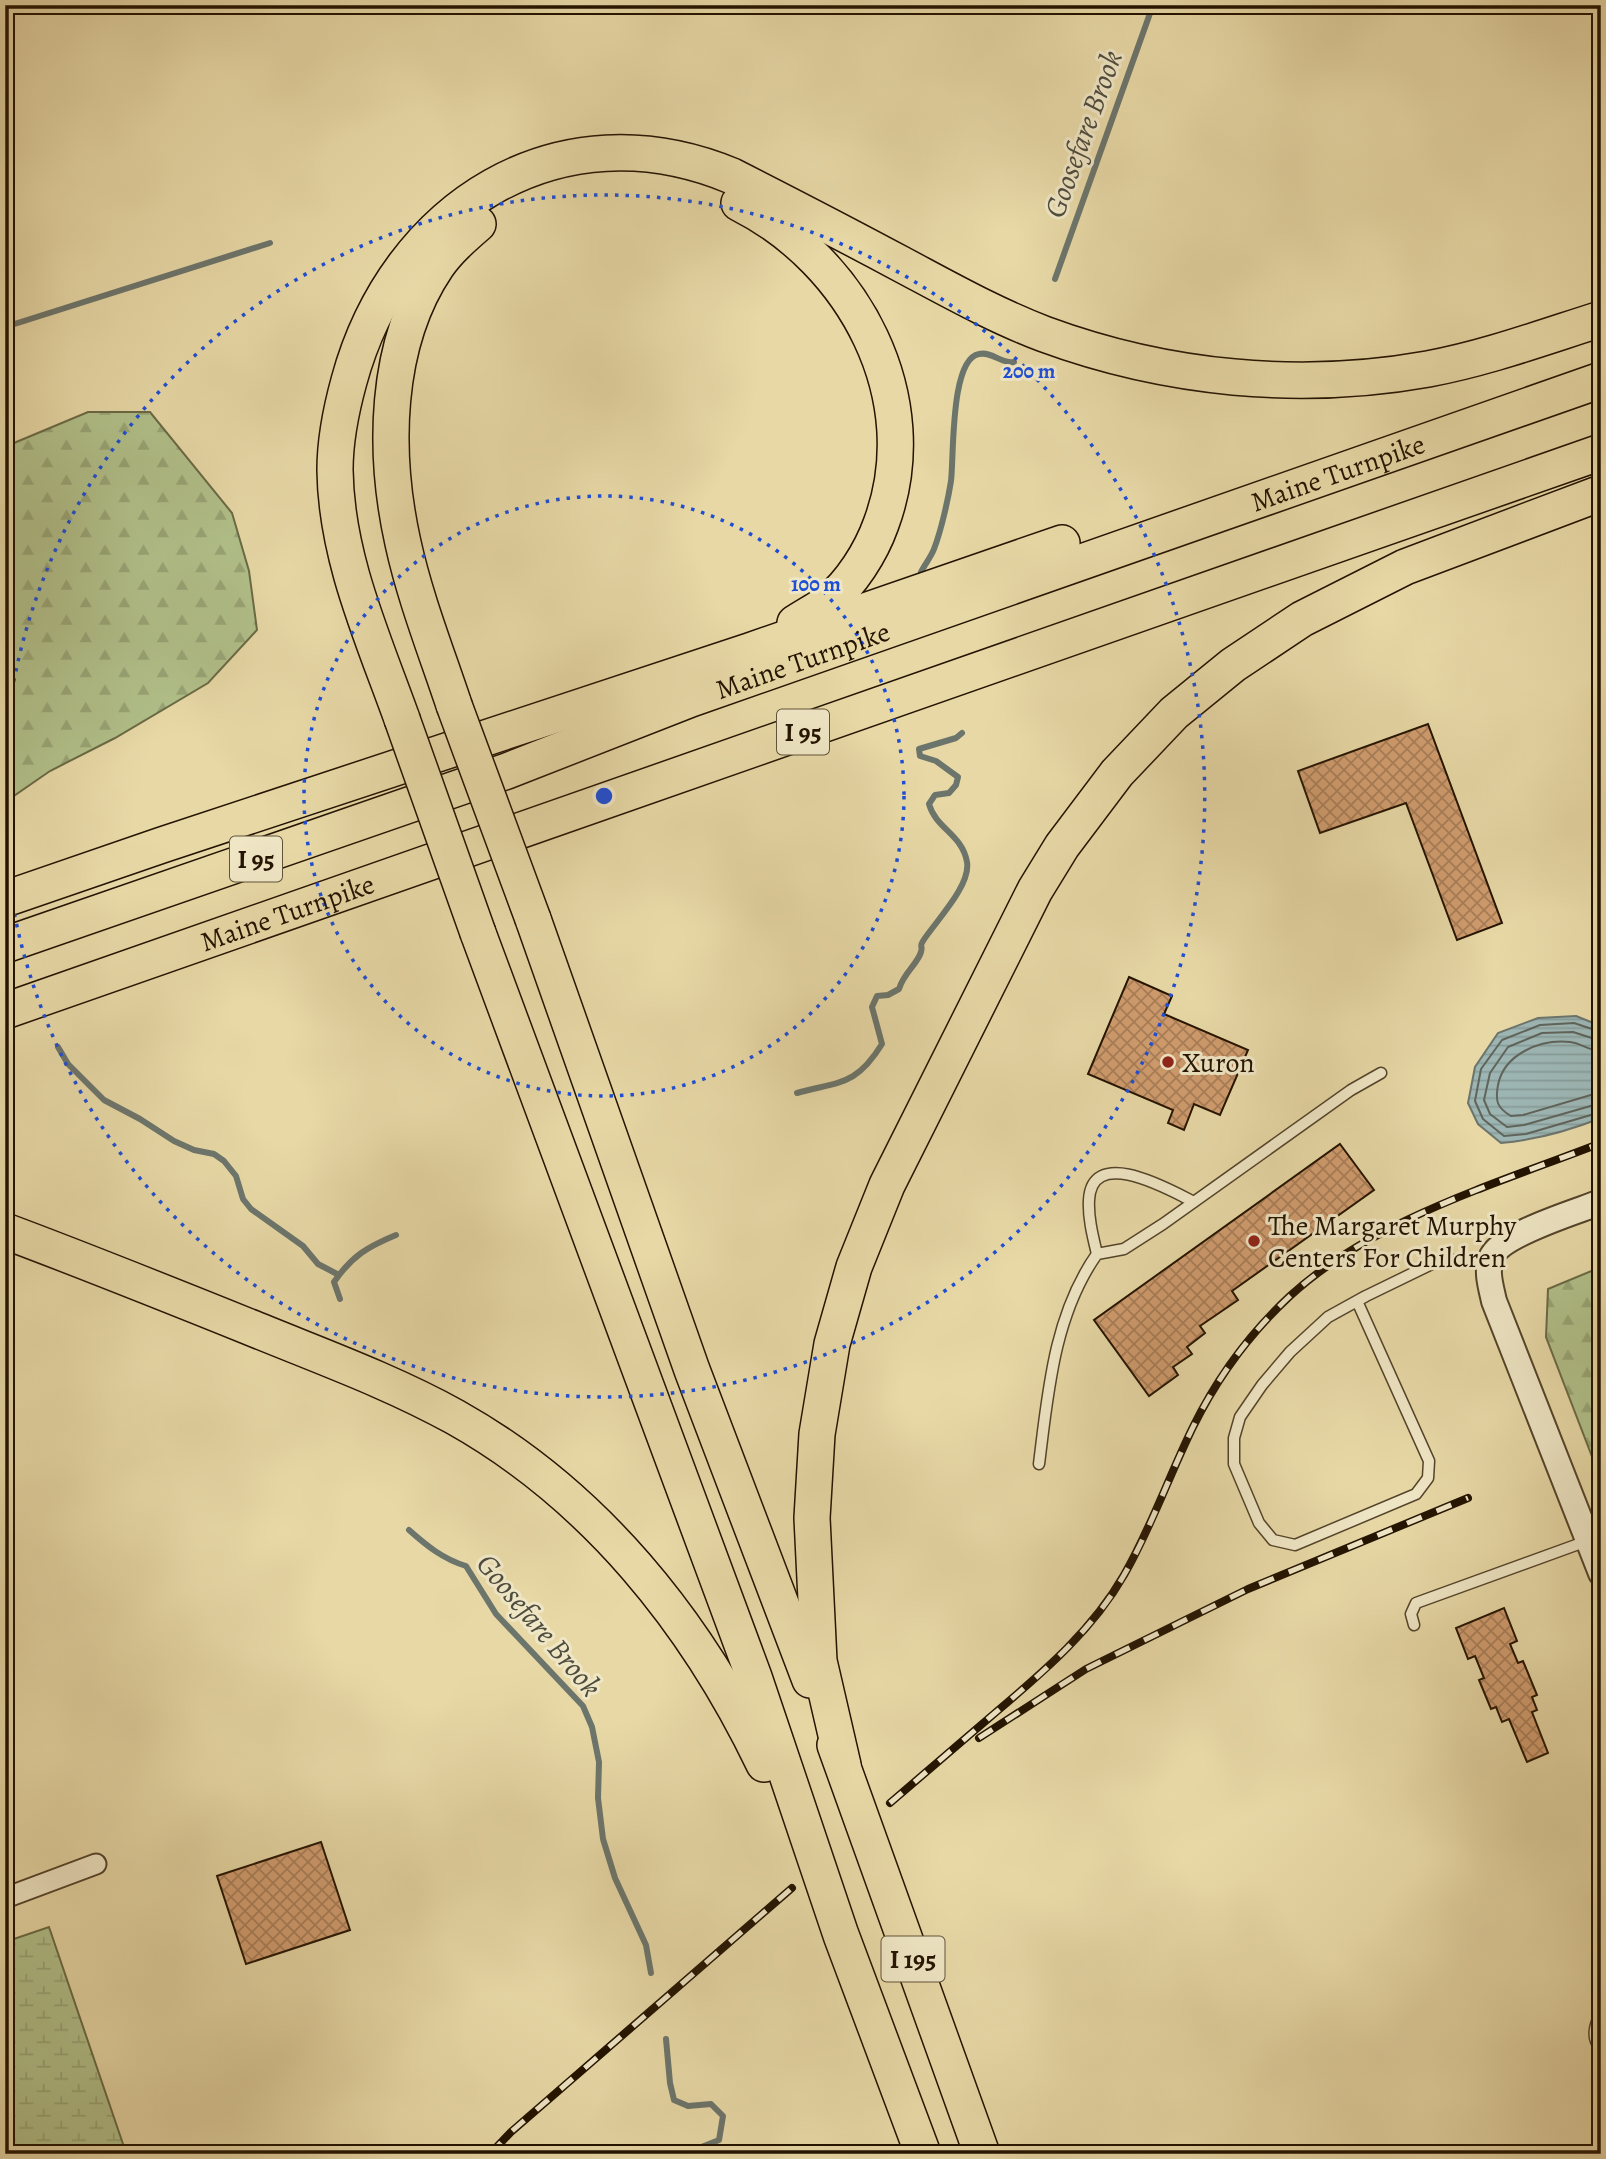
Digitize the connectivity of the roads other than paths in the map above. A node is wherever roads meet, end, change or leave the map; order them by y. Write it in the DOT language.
graph roads {
  1 [pos="1601,319"];
  2 [pos="1601,356"];
  3 [pos="1601,380"];
  4 [pos="1601,452"];
  5 [pos="1601,493"];
  6 [pos="749,651"];
  7 [pos="5,899"];
  8 [pos="5,945"];
  9 [pos="5,1011"];
  10 [pos="1381,1073"];
  11 [pos="1194,1202"];
  12 [pos="1601,1202"];
  13 [pos="5,1231"];
  14 [pos="1097,1254"];
  15 [pos="1489,1265"];
  16 [pos="1357,1301"];
  17 [pos="1039,1464"];
  18 [pos="1588,1540"];
  19 [pos="1601,1573"];
  20 [pos="1414,1625"];
  21 [pos="843,1765"];
  22 [pos="96,1864"];
  23 [pos="5,1898"];
  24 [pos="841,1935"];
  25 [pos="1601,2014"];
  26 [pos="1601,2049"];
  27 [pos="923,2154"];
  28 [pos="982,2154"];
  1 -- 24 [label="highway, bridge"];
  2 -- 6 [label="highway"];
  3 -- 8 [label="highway, Maine Turnpike / I 95"];
  4 -- 9 [label="highway, Maine Turnpike / I 95"];
  5 -- 21 [label="highway"];
  6 -- 7 [label="highway"];
  6 -- 21 [label="highway, bridge"];
  10 -- 11 [label="lane"];
  11 -- 14 [label="lane"];
  11 -- 14 [label="lane"];
  12 -- 15 [label="street"];
  13 -- 24 [label="highway"];
  14 -- 17 [label="lane"];
  15 -- 16 [label="lane"];
  15 -- 18 [label="street"];
  16 -- 16 [label="lane"];
  18 -- 19 [label="street"];
  18 -- 20 [label="lane"];
  21 -- 28 [label="highway, I 195"];
  22 -- 23 [label="street"];
  24 -- 27 [label="highway, I 195"];
  25 -- 26 [label="lane"];
}
